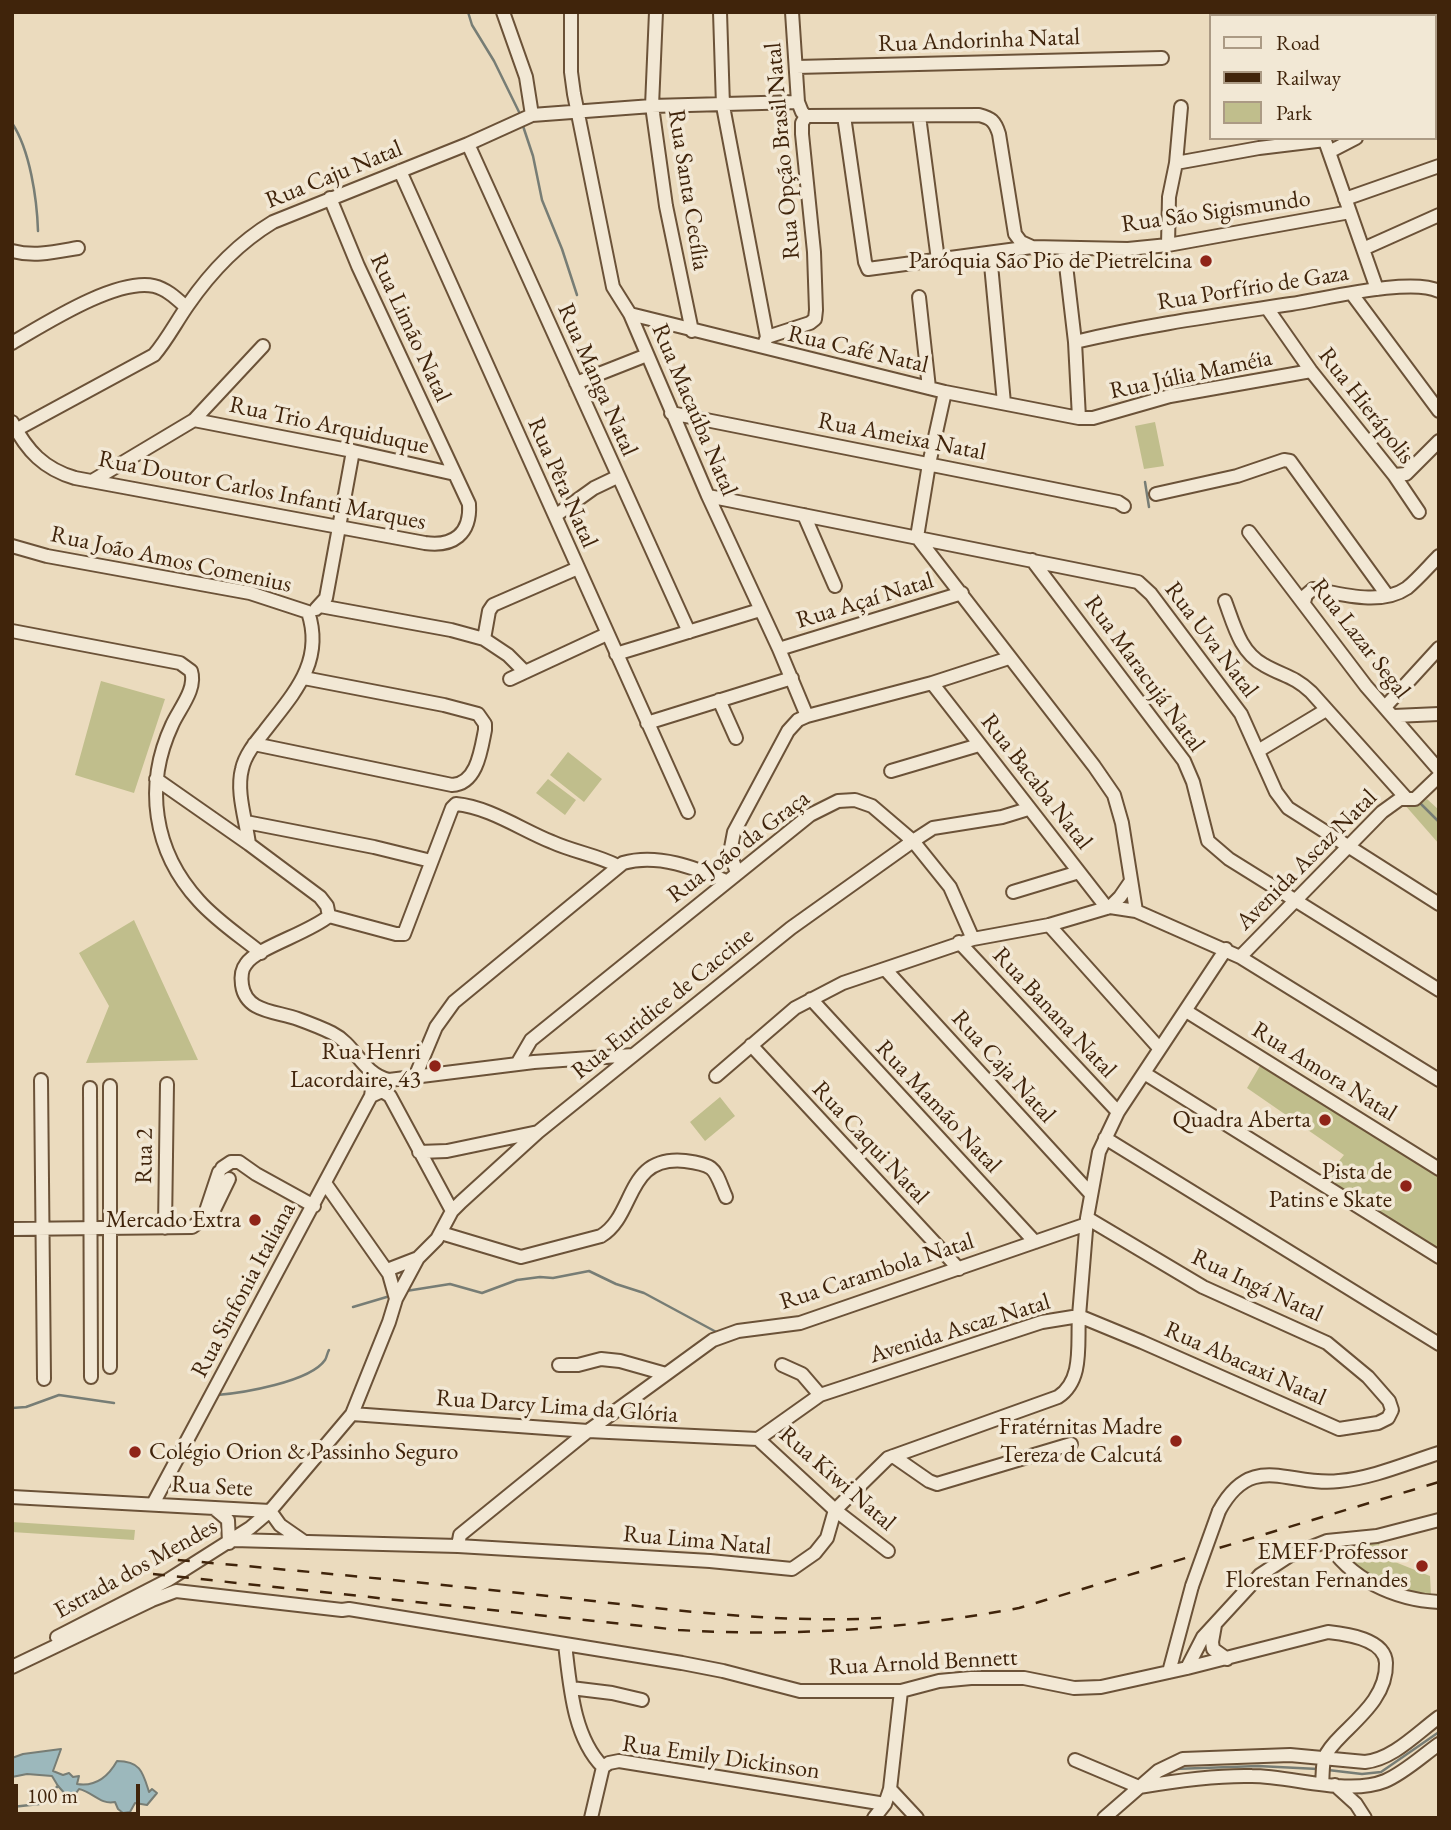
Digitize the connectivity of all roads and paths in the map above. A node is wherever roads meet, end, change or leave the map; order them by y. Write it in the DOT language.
graph roads {
  1 [pos="503,12"];
  2 [pos="571,12"];
  3 [pos="656,12"];
  4 [pos="720,12"];
  5 [pos="792,12"];
  6 [pos="1162,58"];
  7 [pos="796,67"];
  8 [pos="798,102"];
  9 [pos="652,106"];
  10 [pos="723,106"];
  11 [pos="1181,107"];
  12 [pos="577,111"];
  13 [pos="806,116"];
  14 [pos="844,116"];
  15 [pos="919,116"];
  16 [pos="528,117"];
  17 [pos="1346,140"];
  18 [pos="468,144"];
  19 [pos="1326,144"];
  20 [pos="1176,163"];
  21 [pos="1439,166"];
  22 [pos="400,171"];
  23 [pos="330,198"];
  24 [pos="1345,199"];
  25 [pos="1350,212"];
  26 [pos="1439,215"];
  27 [pos="1168,245"];
  28 [pos="1032,247"];
  29 [pos="78,248"];
  30 [pos="1064,248"];
  31 [pos="1363,249"];
  32 [pos="12,251"];
  33 [pos="990,254"];
  34 [pos="938,260"];
  35 [pos="1377,289"];
  36 [pos="1439,291"];
  37 [pos="1352,294"];
  38 [pos="919,298"];
  39 [pos="1290,304"];
  40 [pos="186,307"];
  41 [pos="1267,308"];
  42 [pos="630,314"];
  43 [pos="1280,326"];
  44 [pos="692,331"];
  45 [pos="1075,342"];
  46 [pos="12,343"];
  47 [pos="765,343"];
  48 [pos="263,346"];
  49 [pos="647,355"];
  50 [pos="1311,371"];
  51 [pos="576,383"];
  52 [pos="929,388"];
  53 [pos="946,392"];
  54 [pos="1004,403"];
  55 [pos="1439,411"];
  56 [pos="671,413"];
  57 [pos="1079,418"];
  58 [pos="194,420"];
  59 [pos="13,428"];
  60 [pos="1439,441"];
  61 [pos="353,451"];
  62 [pos="929,464"];
  63 [pos="455,474"];
  64 [pos="1394,475"];
  65 [pos="617,477"];
  66 [pos="92,481"];
  67 [pos="1156,494"];
  68 [pos="708,496"];
  69 [pos="1124,506"];
  70 [pos="1419,512"];
  71 [pos="803,515"];
  72 [pos="555,516"];
  73 [pos="339,527"];
  74 [pos="1249,532"];
  75 [pos="917,537"];
  76 [pos="12,546"];
  77 [pos="1439,556"];
  78 [pos="1032,560"];
  79 [pos="578,568"];
  80 [pos="835,586"];
  81 [pos="962,593"];
  82 [pos="1387,595"];
  83 [pos="1225,601"];
  84 [pos="1304,602"];
  85 [pos="320,606"];
  86 [pos="760,610"];
  87 [pos="308,612"];
  88 [pos="12,631"];
  89 [pos="689,632"];
  90 [pos="607,635"];
  91 [pos="484,639"];
  92 [pos="1439,648"];
  93 [pos="779,649"];
  94 [pos="616,654"];
  95 [pos="1009,658"];
  96 [pos="525,672"];
  97 [pos="304,678"];
  98 [pos="792,678"];
  99 [pos="510,680"];
  100 [pos="932,682"];
  101 [pos="719,700"];
  102 [pos="1326,710"];
  103 [pos="1389,711"];
  104 [pos="1439,713"];
  105 [pos="807,716"];
  106 [pos="647,723"];
  107 [pos="736,738"];
  108 [pos="254,744"];
  109 [pos="979,745"];
  110 [pos="1258,751"];
  111 [pos="1439,770"];
  112 [pos="891,771"];
  113 [pos="1439,776"];
  114 [pos="156,779"];
  115 [pos="1406,799"];
  116 [pos="1028,808"];
  117 [pos="688,812"];
  118 [pos="246,822"];
  119 [pos="913,841"];
  120 [pos="249,844"];
  121 [pos="1348,846"];
  122 [pos="430,861"];
  123 [pos="618,866"];
  124 [pos="1079,872"];
  125 [pos="732,877"];
  126 [pos="1131,881"];
  127 [pos="1013,892"];
  128 [pos="1297,900"];
  129 [pos="1439,904"];
  130 [pos="1108,908"];
  131 [pos="1136,911"];
  132 [pos="329,916"];
  133 [pos="1049,925"];
  134 [pos="966,940"];
  135 [pos="1226,949"];
  136 [pos="261,953"];
  137 [pos="1240,957"];
  138 [pos="885,969"];
  139 [pos="1439,990"];
  140 [pos="811,999"];
  141 [pos="1186,1011"];
  142 [pos="751,1045"];
  143 [pos="1159,1048"];
  144 [pos="633,1055"];
  145 [pos="517,1064"];
  146 [pos="1144,1073"];
  147 [pos="716,1076"];
  148 [pos="415,1077"];
  149 [pos="41,1080"];
  150 [pos="1439,1080"];
  151 [pos="377,1081"];
  152 [pos="167,1084"];
  153 [pos="110,1086"];
  154 [pos="90,1088"];
  155 [pos="394,1102"];
  156 [pos="1118,1112"];
  157 [pos="538,1132"];
  158 [pos="1105,1138"];
  159 [pos="419,1152"];
  160 [pos="1439,1169"];
  161 [pos="325,1183"];
  162 [pos="1090,1193"];
  163 [pos="726,1197"];
  164 [pos="314,1206"];
  165 [pos="452,1211"];
  166 [pos="1087,1221"];
  167 [pos="90,1228"];
  168 [pos="110,1228"];
  169 [pos="165,1228"];
  170 [pos="12,1229"];
  171 [pos="42,1229"];
  172 [pos="441,1233"];
  173 [pos="1034,1242"];
  174 [pos="1439,1257"];
  175 [pos="418,1258"];
  176 [pos="958,1269"];
  177 [pos="387,1270"];
  178 [pos="396,1299"];
  179 [pos="1079,1317"];
  180 [pos="1439,1344"];
  181 [pos="559,1365"];
  182 [pos="782,1365"];
  183 [pos="110,1367"];
  184 [pos="666,1374"];
  185 [pos="92,1377"];
  186 [pos="44,1379"];
  187 [pos="820,1395"];
  188 [pos="1392,1410"];
  189 [pos="352,1414"];
  190 [pos="588,1431"];
  191 [pos="758,1439"];
  192 [pos="1071,1444"];
  193 [pos="1439,1453"];
  194 [pos="893,1455"];
  195 [pos="12,1497"];
  196 [pos="153,1504"];
  197 [pos="215,1509"];
  198 [pos="835,1510"];
  199 [pos="270,1511"];
  200 [pos="1439,1520"];
  201 [pos="231,1541"];
  202 [pos="1327,1541"];
  203 [pos="306,1543"];
  204 [pos="458,1546"];
  205 [pos="888,1551"];
  206 [pos="176,1575"];
  207 [pos="1439,1602"];
  208 [pos="349,1609"];
  209 [pos="1215,1625"];
  210 [pos="565,1644"];
  211 [pos="1227,1659"];
  212 [pos="12,1667"];
  213 [pos="1187,1668"];
  214 [pos="1169,1672"];
  215 [pos="571,1688"];
  216 [pos="901,1691"];
  217 [pos="642,1700"];
  218 [pos="1439,1717"];
  219 [pos="1439,1744"];
  220 [pos="1075,1760"];
  221 [pos="603,1767"];
  222 [pos="1326,1773"];
  223 [pos="1139,1787"];
  224 [pos="890,1789"];
  225 [pos="885,1804"];
  226 [pos="591,1818"];
  227 [pos="874,1818"];
  228 [pos="917,1818"];
  229 [pos="1104,1818"];
  230 [pos="1365,1818"];
  1 -- 16 [label="street"];
  2 -- 12 [label="street, Rua Macaúba Natal"];
  3 -- 9 [label="street, Rua Santa Cecília"];
  4 -- 10 [label="street"];
  5 -- 7 [label="street, Rua Opção Brasil Natal"];
  6 -- 7 [label="street, Rua Andorinha Natal"];
  7 -- 8 [label="street, Rua Opção Brasil Natal"];
  8 -- 10 [label="street, Rua Caju Natal"];
  8 -- 13 [label="street, Rua Opção Brasil Natal"];
  9 -- 10 [label="street, Rua Caju Natal"];
  9 -- 12 [label="street, Rua Caju Natal"];
  9 -- 44 [label="street, Rua Santa Cecília"];
  10 -- 47 [label="street"];
  11 -- 20 [label="street"];
  12 -- 16 [label="street, Rua Caju Natal"];
  12 -- 42 [label="street, Rua Macaúba Natal"];
  13 -- 14 [label="street"];
  13 -- 47 [label="street, Rua Opção Brasil Natal"];
  14 -- 15 [label="street"];
  14 -- 34 [label="street, Rua São Sigismundo"];
  15 -- 28 [label="street"];
  15 -- 34 [label="street"];
  16 -- 18 [label="street, Rua Caju Natal"];
  17 -- 19 [label="street"];
  18 -- 22 [label="street, Rua Caju Natal"];
  18 -- 51 [label="street, Rua Manga Natal"];
  19 -- 20 [label="street"];
  19 -- 24 [label="street"];
  20 -- 27 [label="street"];
  21 -- 24 [label="street"];
  22 -- 23 [label="street, Rua Caju Natal"];
  22 -- 72 [label="street, Rua Pêra Natal"];
  23 -- 40 [label="street, Rua Caju Natal"];
  23 -- 63 [label="street, Rua Limão Natal"];
  24 -- 25 [label="street"];
  25 -- 27 [label="street, Rua São Sigismundo"];
  25 -- 31 [label="street"];
  26 -- 31 [label="street"];
  27 -- 30 [label="street, Rua São Sigismundo"];
  28 -- 30 [label="street, Rua São Sigismundo"];
  28 -- 33 [label="street, Rua São Sigismundo"];
  29 -- 32 [label="street"];
  30 -- 45 [label="street"];
  31 -- 35 [label="street"];
  33 -- 34 [label="street, Rua São Sigismundo"];
  33 -- 54 [label="street"];
  35 -- 36 [label="street, Rua Porfírio de Gaza"];
  35 -- 37 [label="street, Rua Porfírio de Gaza"];
  37 -- 39 [label="street, Rua Porfírio de Gaza"];
  37 -- 55 [label="street"];
  38 -- 52 [label="street"];
  39 -- 41 [label="street, Rua Porfírio de Gaza"];
  39 -- 43 [label="street"];
  40 -- 46 [label="street"];
  40 -- 59 [label="street, Rua Caju Natal"];
  41 -- 43 [label="street, Rua Hierápolis"];
  41 -- 45 [label="street, Rua Porfírio de Gaza"];
  42 -- 44 [label="street, Rua Café Natal"];
  42 -- 49 [label="street, Rua Macaúba Natal"];
  43 -- 50 [label="street, Rua Hierápolis"];
  44 -- 47 [label="street, Rua Café Natal"];
  45 -- 57 [label="street"];
  47 -- 52 [label="street, Rua Café Natal"];
  48 -- 58 [label="street"];
  49 -- 51 [label="street"];
  49 -- 56 [label="street, Rua Macaúba Natal"];
  50 -- 57 [label="street, Rua Júlia Maméia"];
  50 -- 64 [label="street, Rua Hierápolis"];
  51 -- 65 [label="street, Rua Manga Natal"];
  52 -- 53 [label="street, Rua Café Natal"];
  53 -- 54 [label="street, Rua Café Natal"];
  53 -- 62 [label="street"];
  54 -- 57 [label="street, Rua Café Natal"];
  56 -- 62 [label="street, Rua Ameixa Natal"];
  56 -- 68 [label="street, Rua Macaúba Natal"];
  58 -- 61 [label="street, Rua Trio Arquiduque"];
  58 -- 66 [label="street"];
  59 -- 66 [label="street, Rua Doutor Carlos Infanti Marques"];
  60 -- 64 [label="street"];
  61 -- 63 [label="street, Rua Trio Arquiduque"];
  61 -- 73 [label="street"];
  62 -- 69 [label="street, Rua Ameixa Natal"];
  62 -- 75 [label="street"];
  63 -- 73 [label="street, Rua Doutor Carlos Infanti Marques"];
  64 -- 70 [label="street, Rua Hierápolis"];
  65 -- 72 [label="street"];
  65 -- 89 [label="street, Rua Manga Natal"];
  66 -- 73 [label="street, Rua Doutor Carlos Infanti Marques"];
  67 -- 82 [label="street"];
  68 -- 71 [label="street, Rua Uva Natal"];
  68 -- 86 [label="street, Rua Macaúba Natal"];
  71 -- 75 [label="street, Rua Uva Natal"];
  71 -- 80 [label="street"];
  72 -- 79 [label="street, Rua Pêra Natal"];
  73 -- 85 [label="street"];
  74 -- 84 [label="street, Rua Lazar Segal"];
  75 -- 78 [label="street, Rua Uva Natal"];
  75 -- 81 [label="street"];
  76 -- 87 [label="street, Rua João Amos Comenius"];
  77 -- 82 [label="street"];
  78 -- 110 [label="street, Rua Uva Natal"];
  78 -- 128 [label="street, Rua Maracujá Natal"];
  79 -- 90 [label="street, Rua Pêra Natal"];
  79 -- 91 [label="street"];
  81 -- 93 [label="street, Rua Açaí Natal"];
  81 -- 95 [label="street"];
  82 -- 84 [label="street"];
  83 -- 102 [label="street"];
  84 -- 103 [label="street, Rua Lazar Segal"];
  85 -- 87 [label="street"];
  85 -- 91 [label="street"];
  86 -- 89 [label="street"];
  86 -- 93 [label="street, Rua Macaúba Natal"];
  87 -- 97 [label="street, Rua João Amos Comenius"];
  88 -- 114 [label="street"];
  89 -- 94 [label="street"];
  90 -- 94 [label="street, Rua Pêra Natal"];
  90 -- 96 [label="street"];
  91 -- 96 [label="street"];
  92 -- 103 [label="street"];
  93 -- 98 [label="street, Rua Macaúba Natal"];
  94 -- 106 [label="street, Rua Pêra Natal"];
  95 -- 100 [label="street"];
  95 -- 126 [label="street"];
  96 -- 99 [label="street"];
  97 -- 108 [label="street, Rua João Amos Comenius"];
  97 -- 108 [label="street"];
  98 -- 101 [label="street"];
  98 -- 105 [label="street, Rua Macaúba Natal"];
  100 -- 105 [label="street"];
  100 -- 109 [label="street, Rua Bacaba Natal"];
  101 -- 106 [label="street"];
  101 -- 107 [label="street"];
  102 -- 110 [label="street"];
  102 -- 115 [label="street"];
  103 -- 104 [label="street"];
  103 -- 111 [label="street, Rua Lazar Segal"];
  105 -- 125 [label="street"];
  106 -- 117 [label="street, Rua Pêra Natal"];
  108 -- 118 [label="street, Rua João Amos Comenius"];
  109 -- 112 [label="street"];
  109 -- 116 [label="street, Rua Bacaba Natal"];
  110 -- 121 [label="street, Rua Uva Natal"];
  113 -- 115 [label="street, Avenida Ascaz Natal"];
  114 -- 120 [label="street"];
  114 -- 136 [label="street"];
  115 -- 121 [label="street, Avenida Ascaz Natal"];
  116 -- 119 [label="street, Rua Euridice de Caccine"];
  116 -- 124 [label="street, Rua Bacaba Natal"];
  118 -- 120 [label="street, Rua João Amos Comenius"];
  118 -- 122 [label="street"];
  119 -- 125 [label="street, Rua João da Graça"];
  119 -- 134 [label="street, Rua João da Graça"];
  119 -- 144 [label="street, Rua Euridice de Caccine"];
  120 -- 132 [label="street"];
  121 -- 128 [label="street, Avenida Ascaz Natal"];
  121 -- 129 [label="street, Rua Uva Natal"];
  122 -- 123 [label="street"];
  122 -- 132 [label="street"];
  123 -- 125 [label="street"];
  123 -- 148 [label="street"];
  124 -- 127 [label="street"];
  124 -- 130 [label="street, Rua Bacaba Natal"];
  125 -- 145 [label="street, Rua João da Graça"];
  126 -- 130 [label="street"];
  126 -- 131 [label="street"];
  128 -- 137 [label="street, Avenida Ascaz Natal"];
  128 -- 139 [label="street, Rua Maracujá Natal"];
  130 -- 131 [label="street"];
  130 -- 133 [label="street"];
  131 -- 135 [label="street"];
  132 -- 136 [label="street"];
  133 -- 134 [label="street"];
  133 -- 143 [label="street"];
  134 -- 138 [label="street"];
  134 -- 156 [label="street, Rua Banana Natal"];
  135 -- 137 [label="street"];
  135 -- 141 [label="street, Avenida Ascaz Natal"];
  136 -- 151 [label="street"];
  137 -- 150 [label="street"];
  138 -- 140 [label="street"];
  138 -- 162 [label="street, Rua Caja Natal"];
  140 -- 142 [label="street"];
  140 -- 173 [label="street, Rua Mamão Natal"];
  141 -- 143 [label="street, Avenida Ascaz Natal"];
  141 -- 160 [label="street, Rua Amora Natal"];
  142 -- 147 [label="street"];
  142 -- 176 [label="street, Rua Caqui Natal"];
  143 -- 146 [label="street, Avenida Ascaz Natal"];
  144 -- 145 [label="street"];
  144 -- 157 [label="street, Rua Euridice de Caccine"];
  145 -- 148 [label="street"];
  146 -- 156 [label="street, Avenida Ascaz Natal"];
  146 -- 174 [label="street"];
  148 -- 151 [label="street"];
  149 -- 171 [label="street"];
  151 -- 155 [label="street"];
  151 -- 155 [label="street"];
  151 -- 161 [label="street, Rua Sinfonia Italiana"];
  152 -- 169 [label="street, Rua 2"];
  153 -- 168 [label="street"];
  154 -- 167 [label="street"];
  155 -- 159 [label="street"];
  156 -- 158 [label="street, Avenida Ascaz Natal"];
  157 -- 159 [label="street, Rua Euridice de Caccine"];
  157 -- 165 [label="street, Estrada dos Mendes"];
  158 -- 162 [label="street, Avenida Ascaz Natal"];
  158 -- 180 [label="street"];
  159 -- 165 [label="street"];
  161 -- 164 [label="street, Rua Sinfonia Italiana"];
  161 -- 177 [label="street"];
  162 -- 166 [label="street, Avenida Ascaz Natal"];
  163 -- 172 [label="street"];
  164 -- 169 [label="street"];
  164 -- 196 [label="street, Rua Sinfonia Italiana"];
  165 -- 172 [label="street, Estrada dos Mendes"];
  166 -- 173 [label="street, Rua Carambola Natal"];
  166 -- 179 [label="street, Avenida Ascaz Natal"];
  166 -- 188 [label="street, Rua Ingá Natal"];
  167 -- 168 [label="street"];
  167 -- 171 [label="street"];
  167 -- 185 [label="street"];
  168 -- 169 [label="street"];
  168 -- 183 [label="street"];
  170 -- 171 [label="street"];
  171 -- 186 [label="street"];
  172 -- 175 [label="street, Estrada dos Mendes"];
  173 -- 176 [label="street, Rua Carambola Natal"];
  175 -- 177 [label="street"];
  175 -- 178 [label="street, Estrada dos Mendes"];
  176 -- 184 [label="street, Rua Carambola Natal"];
  177 -- 178 [label="street"];
  178 -- 189 [label="street, Estrada dos Mendes"];
  179 -- 187 [label="street, Avenida Ascaz Natal"];
  179 -- 188 [label="street, Rua Abacaxi Natal"];
  179 -- 194 [label="street, Rua Lima Natal"];
  181 -- 184 [label="street"];
  182 -- 187 [label="street"];
  184 -- 190 [label="street, Rua Carambola Natal"];
  187 -- 191 [label="street, Avenida Ascaz Natal"];
  189 -- 190 [label="street, Rua Darcy Lima da Glória"];
  189 -- 199 [label="street, Estrada dos Mendes"];
  190 -- 191 [label="street, Rua Darcy Lima da Glória"];
  190 -- 204 [label="street, Rua Carambola Natal"];
  191 -- 198 [label="street, Rua Kiwi Natal"];
  192 -- 194 [label="street"];
  193 -- 214 [label="street, bridge"];
  194 -- 198 [label="street, Rua Lima Natal"];
  195 -- 196 [label="street, Rua Sete"];
  196 -- 197 [label="street, Rua Sete"];
  197 -- 199 [label="street, Rua Sete"];
  197 -- 201 [label="street"];
  198 -- 204 [label="street, Rua Lima Natal"];
  198 -- 205 [label="street, Rua Kiwi Natal"];
  199 -- 201 [label="street, Estrada dos Mendes"];
  199 -- 203 [label="street"];
  200 -- 202 [label="street"];
  201 -- 203 [label="street, Rua Lima Natal"];
  201 -- 206 [label="street, Estrada dos Mendes"];
  202 -- 207 [label="street"];
  202 -- 209 [label="street"];
  203 -- 204 [label="street, Rua Lima Natal"];
  206 -- 208 [label="street, Rua Arnold Bennett"];
  206 -- 212 [label="street, Estrada dos Mendes"];
  208 -- 210 [label="street, Rua Arnold Bennett"];
  208 -- 212 [label="street, Rua Arnold Bennett"];
  209 -- 211 [label="street"];
  209 -- 213 [label="street"];
  210 -- 215 [label="street"];
  210 -- 216 [label="street, Rua Arnold Bennett"];
  211 -- 213 [label="street, Rua Arnold Bennett"];
  211 -- 222 [label="street, Rua Arnold Bennett"];
  213 -- 214 [label="street, Rua Arnold Bennett"];
  214 -- 216 [label="street, Rua Arnold Bennett"];
  215 -- 217 [label="street"];
  215 -- 221 [label="street"];
  216 -- 224 [label="street"];
  218 -- 222 [label="street"];
  219 -- 222 [label="street"];
  220 -- 223 [label="street"];
  221 -- 225 [label="street, Rua Emily Dickinson"];
  221 -- 226 [label="street, Rua Emily Dickinson"];
  222 -- 223 [label="street"];
  222 -- 223 [label="street"];
  222 -- 230 [label="street"];
  223 -- 229 [label="street"];
  224 -- 225 [label="street"];
  224 -- 228 [label="street"];
  225 -- 227 [label="street"];
}
